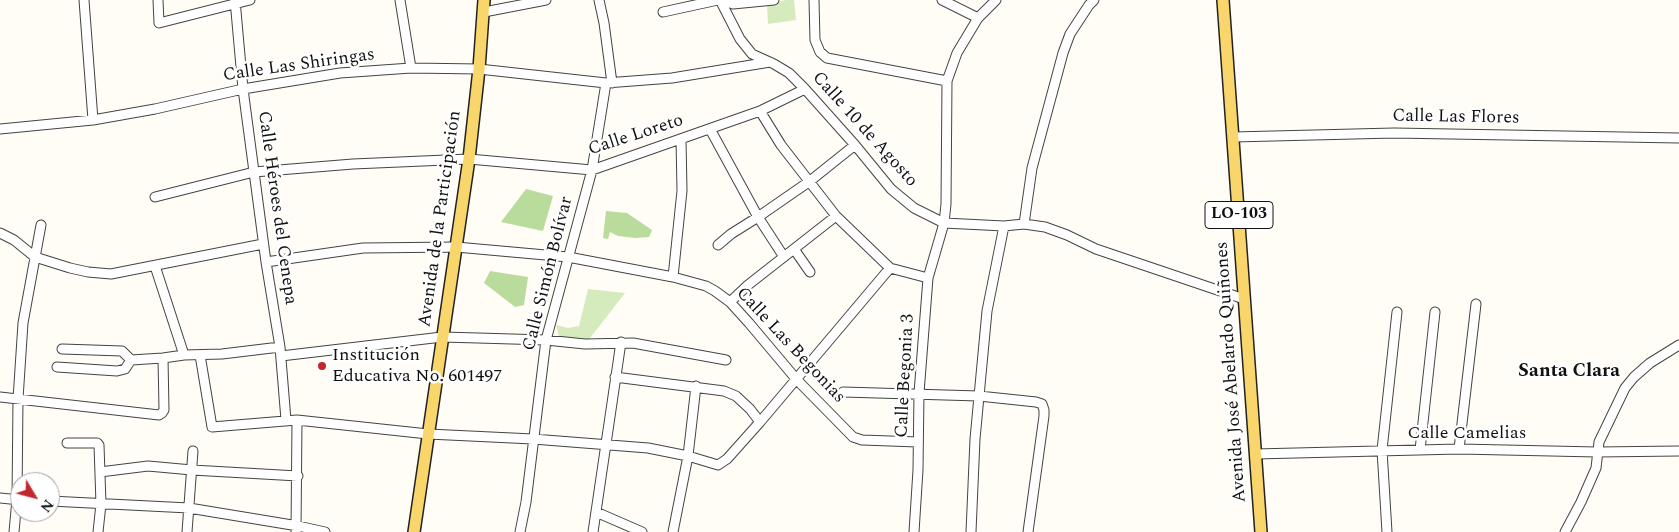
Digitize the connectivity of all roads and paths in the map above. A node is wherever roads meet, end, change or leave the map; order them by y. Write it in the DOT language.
graph roads {
  1 [pos="84,0"];
  2 [pos="158,0"];
  3 [pos="250,0"];
  4 [pos="400,0"];
  5 [pos="484,0"];
  6 [pos="546,0"];
  7 [pos="599,0"];
  8 [pos="720,0"];
  9 [pos="774,0"];
  10 [pos="814,0"];
  11 [pos="942,0"];
  12 [pos="996,0"];
  13 [pos="1223,0"];
  14 [pos="235,2"];
  15 [pos="1088,2"];
  16 [pos="484,12"];
  17 [pos="663,12"];
  18 [pos="978,18"];
  19 [pos="770,62"];
  20 [pos="411,68"];
  21 [pos="478,69"];
  22 [pos="946,81"];
  23 [pos="609,83"];
  24 [pos="243,89"];
  25 [pos="805,89"];
  26 [pos="760,111"];
  27 [pos="93,120"];
  28 [pos="0,129"];
  29 [pos="710,129"];
  30 [pos="1233,137"];
  31 [pos="1679,138"];
  32 [pos="682,140"];
  33 [pos="855,145"];
  34 [pos="469,158"];
  35 [pos="592,170"];
  36 [pos="254,172"];
  37 [pos="810,181"];
  38 [pos="154,197"];
  39 [pos="836,216"];
  40 [pos="758,217"];
  41 [pos="944,223"];
  42 [pos="1024,224"];
  43 [pos="41,225"];
  44 [pos="1004,226"];
  45 [pos="0,233"];
  46 [pos="263,244"];
  47 [pos="718,246"];
  48 [pos="456,247"];
  49 [pos="794,249"];
  50 [pos="35,257"];
  51 [pos="568,257"];
  52 [pos="784,257"];
  53 [pos="266,262"];
  54 [pos="155,266"];
  55 [pos="890,268"];
  56 [pos="810,272"];
  57 [pos="673,277"];
  58 [pos="928,278"];
  59 [pos="1244,299"];
  60 [pos="730,302"];
  61 [pos="1476,304"];
  62 [pos="1397,312"];
  63 [pos="1435,312"];
  64 [pos="442,337"];
  65 [pos="546,340"];
  66 [pos="621,342"];
  67 [pos="1679,345"];
  68 [pos="62,349"];
  69 [pos="281,352"];
  70 [pos="184,355"];
  71 [pos="200,355"];
  72 [pos="163,358"];
  73 [pos="130,360"];
  74 [pos="726,360"];
  75 [pos="57,367"];
  76 [pos="615,377"];
  77 [pos="797,380"];
  78 [pos="696,386"];
  79 [pos="843,392"];
  80 [pos="919,393"];
  81 [pos="979,396"];
  82 [pos="0,397"];
  83 [pos="18,398"];
  84 [pos="286,420"];
  85 [pos="297,420"];
  86 [pos="760,422"];
  87 [pos="428,434"];
  88 [pos="534,439"];
  89 [pos="918,442"];
  90 [pos="67,443"];
  91 [pos="605,444"];
  92 [pos="1459,449"];
  93 [pos="1382,450"];
  94 [pos="1420,450"];
  95 [pos="193,451"];
  96 [pos="1679,451"];
  97 [pos="1597,452"];
  98 [pos="1255,454"];
  99 [pos="688,456"];
  100 [pos="192,470"];
  101 [pos="18,472"];
  102 [pos="100,472"];
  103 [pos="298,476"];
  104 [pos="60,502"];
  105 [pos="101,504"];
  106 [pos="189,508"];
  107 [pos="596,512"];
  108 [pos="297,529"];
  109 [pos="98,532"];
  110 [pos="187,532"];
  111 [pos="325,532"];
  112 [pos="414,532"];
  113 [pos="520,532"];
  114 [pos="593,532"];
  115 [pos="642,532"];
  116 [pos="673,532"];
  117 [pos="914,532"];
  118 [pos="971,532"];
  119 [pos="1028,532"];
  120 [pos="1261,532"];
  121 [pos="1388,532"];
  122 [pos="1565,532"];
  1 -- 27 [label="street"];
  2 -- 14 [label="street"];
  3 -- 14 [label="street"];
  4 -- 20 [label="street"];
  5 -- 16 [label="main road, Avenida de la Participación"];
  6 -- 16 [label="street"];
  7 -- 23 [label="street, Calle Simón Bolívar"];
  8 -- 9 [label="street"];
  8 -- 17 [label="street"];
  8 -- 19 [label="street, Calle 10 de Agosto"];
  10 -- 22 [label="street"];
  11 -- 18 [label="street"];
  12 -- 18 [label="street"];
  13 -- 30 [label="main road, Avenida José Abelardo Quiñones / LO-103"];
  14 -- 24 [label="street, Calle Héroes del Cenepa"];
  15 -- 42 [label="street"];
  16 -- 21 [label="main road, Avenida de la Participación"];
  18 -- 22 [label="street"];
  19 -- 23 [label="street, Calle Las Shiringas"];
  19 -- 25 [label="street, Calle 10 de Agosto"];
  20 -- 21 [label="street, Calle Las Shiringas"];
  20 -- 24 [label="street, Calle Las Shiringas"];
  21 -- 23 [label="street, Calle Las Shiringas"];
  21 -- 34 [label="main road, Avenida de la Participación"];
  22 -- 41 [label="street, Calle Begonia 3"];
  23 -- 35 [label="street, Calle Simón Bolívar"];
  24 -- 27 [label="street, Calle Las Shiringas"];
  24 -- 36 [label="street, Calle Héroes del Cenepa"];
  25 -- 26 [label="street, Calle Loreto"];
  25 -- 33 [label="street, Calle 10 de Agosto"];
  26 -- 29 [label="street, Calle Loreto"];
  26 -- 37 [label="street"];
  27 -- 28 [label="street, Calle Las Shiringas"];
  29 -- 32 [label="street, Calle Loreto"];
  29 -- 40 [label="street"];
  30 -- 31 [label="street, Calle Las Flores"];
  30 -- 59 [label="main road, Avenida José Abelardo Quiñones / LO-103"];
  32 -- 35 [label="street, Calle Loreto"];
  32 -- 57 [label="street"];
  33 -- 37 [label="street"];
  33 -- 41 [label="street, Calle 10 de Agosto"];
  34 -- 35 [label="street, Calle Loreto"];
  34 -- 36 [label="street, Calle Loreto"];
  34 -- 48 [label="main road, Avenida de la Participación"];
  35 -- 51 [label="street, Calle Simón Bolívar"];
  36 -- 38 [label="street, Calle Loreto"];
  36 -- 46 [label="street, Calle Héroes del Cenepa"];
  37 -- 39 [label="street"];
  37 -- 40 [label="street"];
  39 -- 49 [label="street"];
  39 -- 55 [label="street"];
  40 -- 47 [label="street"];
  40 -- 52 [label="street"];
  41 -- 44 [label="street, Calle 10 de Agosto"];
  41 -- 58 [label="street, Calle Begonia 3"];
  42 -- 44 [label="street, Calle 10 de Agosto"];
  42 -- 59 [label="street, Calle 10 de Agosto"];
  43 -- 50 [label="street"];
  44 -- 81 [label="street"];
  45 -- 50 [label="street"];
  46 -- 53 [label="street, Calle Héroes del Cenepa"];
  46 -- 54 [label="street"];
  48 -- 51 [label="street, Calle Las Begonias"];
  48 -- 53 [label="street, Calle Las Begonias"];
  48 -- 64 [label="main road, Avenida de la Participación"];
  49 -- 52 [label="street"];
  49 -- 56 [label="street"];
  50 -- 54 [label="street"];
  50 -- 83 [label="street"];
  51 -- 57 [label="street, Calle Las Begonias"];
  51 -- 65 [label="street, Calle Simón Bolívar"];
  52 -- 60 [label="street"];
  53 -- 69 [label="street, Calle Héroes del Cenepa"];
  54 -- 70 [label="street"];
  55 -- 58 [label="street"];
  55 -- 77 [label="street"];
  57 -- 60 [label="street, Calle Las Begonias"];
  58 -- 80 [label="street, Calle Begonia 3"];
  59 -- 98 [label="main road, Avenida José Abelardo Quiñones / LO-103"];
  60 -- 77 [label="street, Calle Las Begonias"];
  61 -- 92 [label="street"];
  62 -- 93 [label="street"];
  63 -- 94 [label="street"];
  64 -- 65 [label="street"];
  64 -- 69 [label="street"];
  64 -- 87 [label="main road, Avenida de la Participación"];
  65 -- 66 [label="street"];
  65 -- 88 [label="street, Calle Simón Bolívar"];
  66 -- 74 [label="street"];
  66 -- 76 [label="street"];
  67 -- 97 [label="street"];
  68 -- 73 [label="street"];
  69 -- 71 [label="street"];
  69 -- 84 [label="street, Calle Héroes del Cenepa"];
  70 -- 71 [label="street"];
  70 -- 72 [label="street"];
  71 -- 84 [label="street"];
  72 -- 73 [label="street"];
  72 -- 83 [label="street"];
  73 -- 75 [label="street"];
  76 -- 78 [label="street"];
  76 -- 91 [label="street"];
  77 -- 86 [label="street"];
  77 -- 89 [label="street, Calle Las Begonias"];
  78 -- 86 [label="street"];
  78 -- 99 [label="street"];
  79 -- 80 [label="street"];
  80 -- 81 [label="street"];
  80 -- 89 [label="street, Calle Begonia 3"];
  81 -- 118 [label="street"];
  81 -- 119 [label="street"];
  82 -- 83 [label="street"];
  83 -- 101 [label="street"];
  84 -- 85 [label="street"];
  85 -- 87 [label="street"];
  85 -- 103 [label="street"];
  86 -- 99 [label="street"];
  87 -- 88 [label="street"];
  87 -- 112 [label="main road, Avenida de la Participación"];
  88 -- 91 [label="street"];
  88 -- 113 [label="street, Calle Simón Bolívar"];
  89 -- 117 [label="street, Calle Begonia 3"];
  90 -- 102 [label="street"];
  91 -- 99 [label="street"];
  91 -- 107 [label="street"];
  92 -- 94 [label="street, Calle Camelias"];
  92 -- 97 [label="street, Calle Camelias"];
  93 -- 94 [label="street, Calle Camelias"];
  93 -- 98 [label="street, Calle Camelias"];
  93 -- 121 [label="street"];
  95 -- 100 [label="street"];
  96 -- 97 [label="street, Calle Camelias"];
  97 -- 122 [label="street"];
  98 -- 120 [label="main road, Avenida José Abelardo Quiñones / LO-103"];
  99 -- 116 [label="street"];
  100 -- 102 [label="street"];
  100 -- 103 [label="street"];
  100 -- 106 [label="street"];
  102 -- 105 [label="street"];
  103 -- 108 [label="street"];
  104 -- 105 [label="street"];
  105 -- 106 [label="street"];
  105 -- 109 [label="street"];
  106 -- 108 [label="street"];
  106 -- 110 [label="street"];
  107 -- 114 [label="street"];
  107 -- 115 [label="street"];
  108 -- 111 [label="street"];
}
